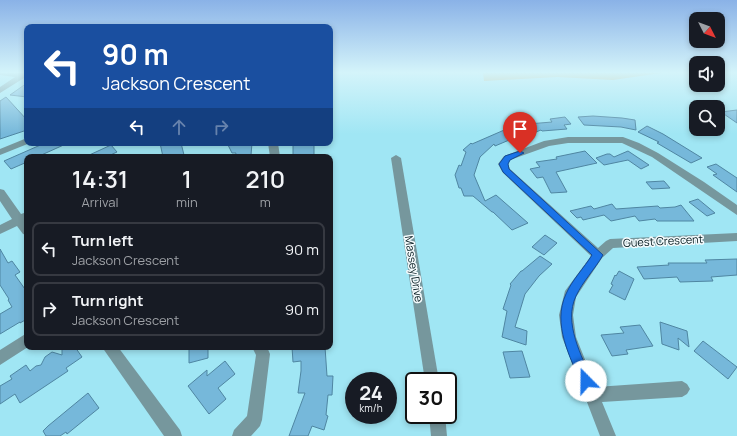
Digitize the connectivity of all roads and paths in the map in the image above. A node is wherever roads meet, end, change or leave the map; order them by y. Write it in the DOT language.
graph roads {
  1 [pos="24,141"];
  2 [pos="0,152"];
  3 [pos="396,158"];
  4 [pos="0,192"];
  5 [pos="737,211"];
  6 [pos="23,218"];
  7 [pos="0,230"];
  8 [pos="737,237"];
  9 [pos="598,255"];
  10 [pos="24,342"];
  11 [pos="111,350"];
  12 [pos="261,350"];
  13 [pos="0,358"];
  14 [pos="431,372"];
  15 [pos="682,389"];
  16 [pos="592,395"];
  17 [pos="438,424"];
  18 [pos="174,436"];
  19 [pos="240,436"];
  20 [pos="439,436"];
  21 [pos="608,436"];
  1 -- 2 [label="street"];
  3 -- 14 [label="street, Massey Drive"];
  4 -- 6 [label="street"];
  5 -- 9 [label="street"];
  6 -- 7 [label="street"];
  8 -- 9 [label="street, Guest Crescent"];
  9 -- 16 [label="street, Guest Crescent"];
  10 -- 13 [label="street"];
  11 -- 18 [label="street"];
  12 -- 19 [label="street"];
  15 -- 16 [label="street"];
  16 -- 21 [label="street, Guest Crescent"];
  17 -- 20 [label="street"];
}
